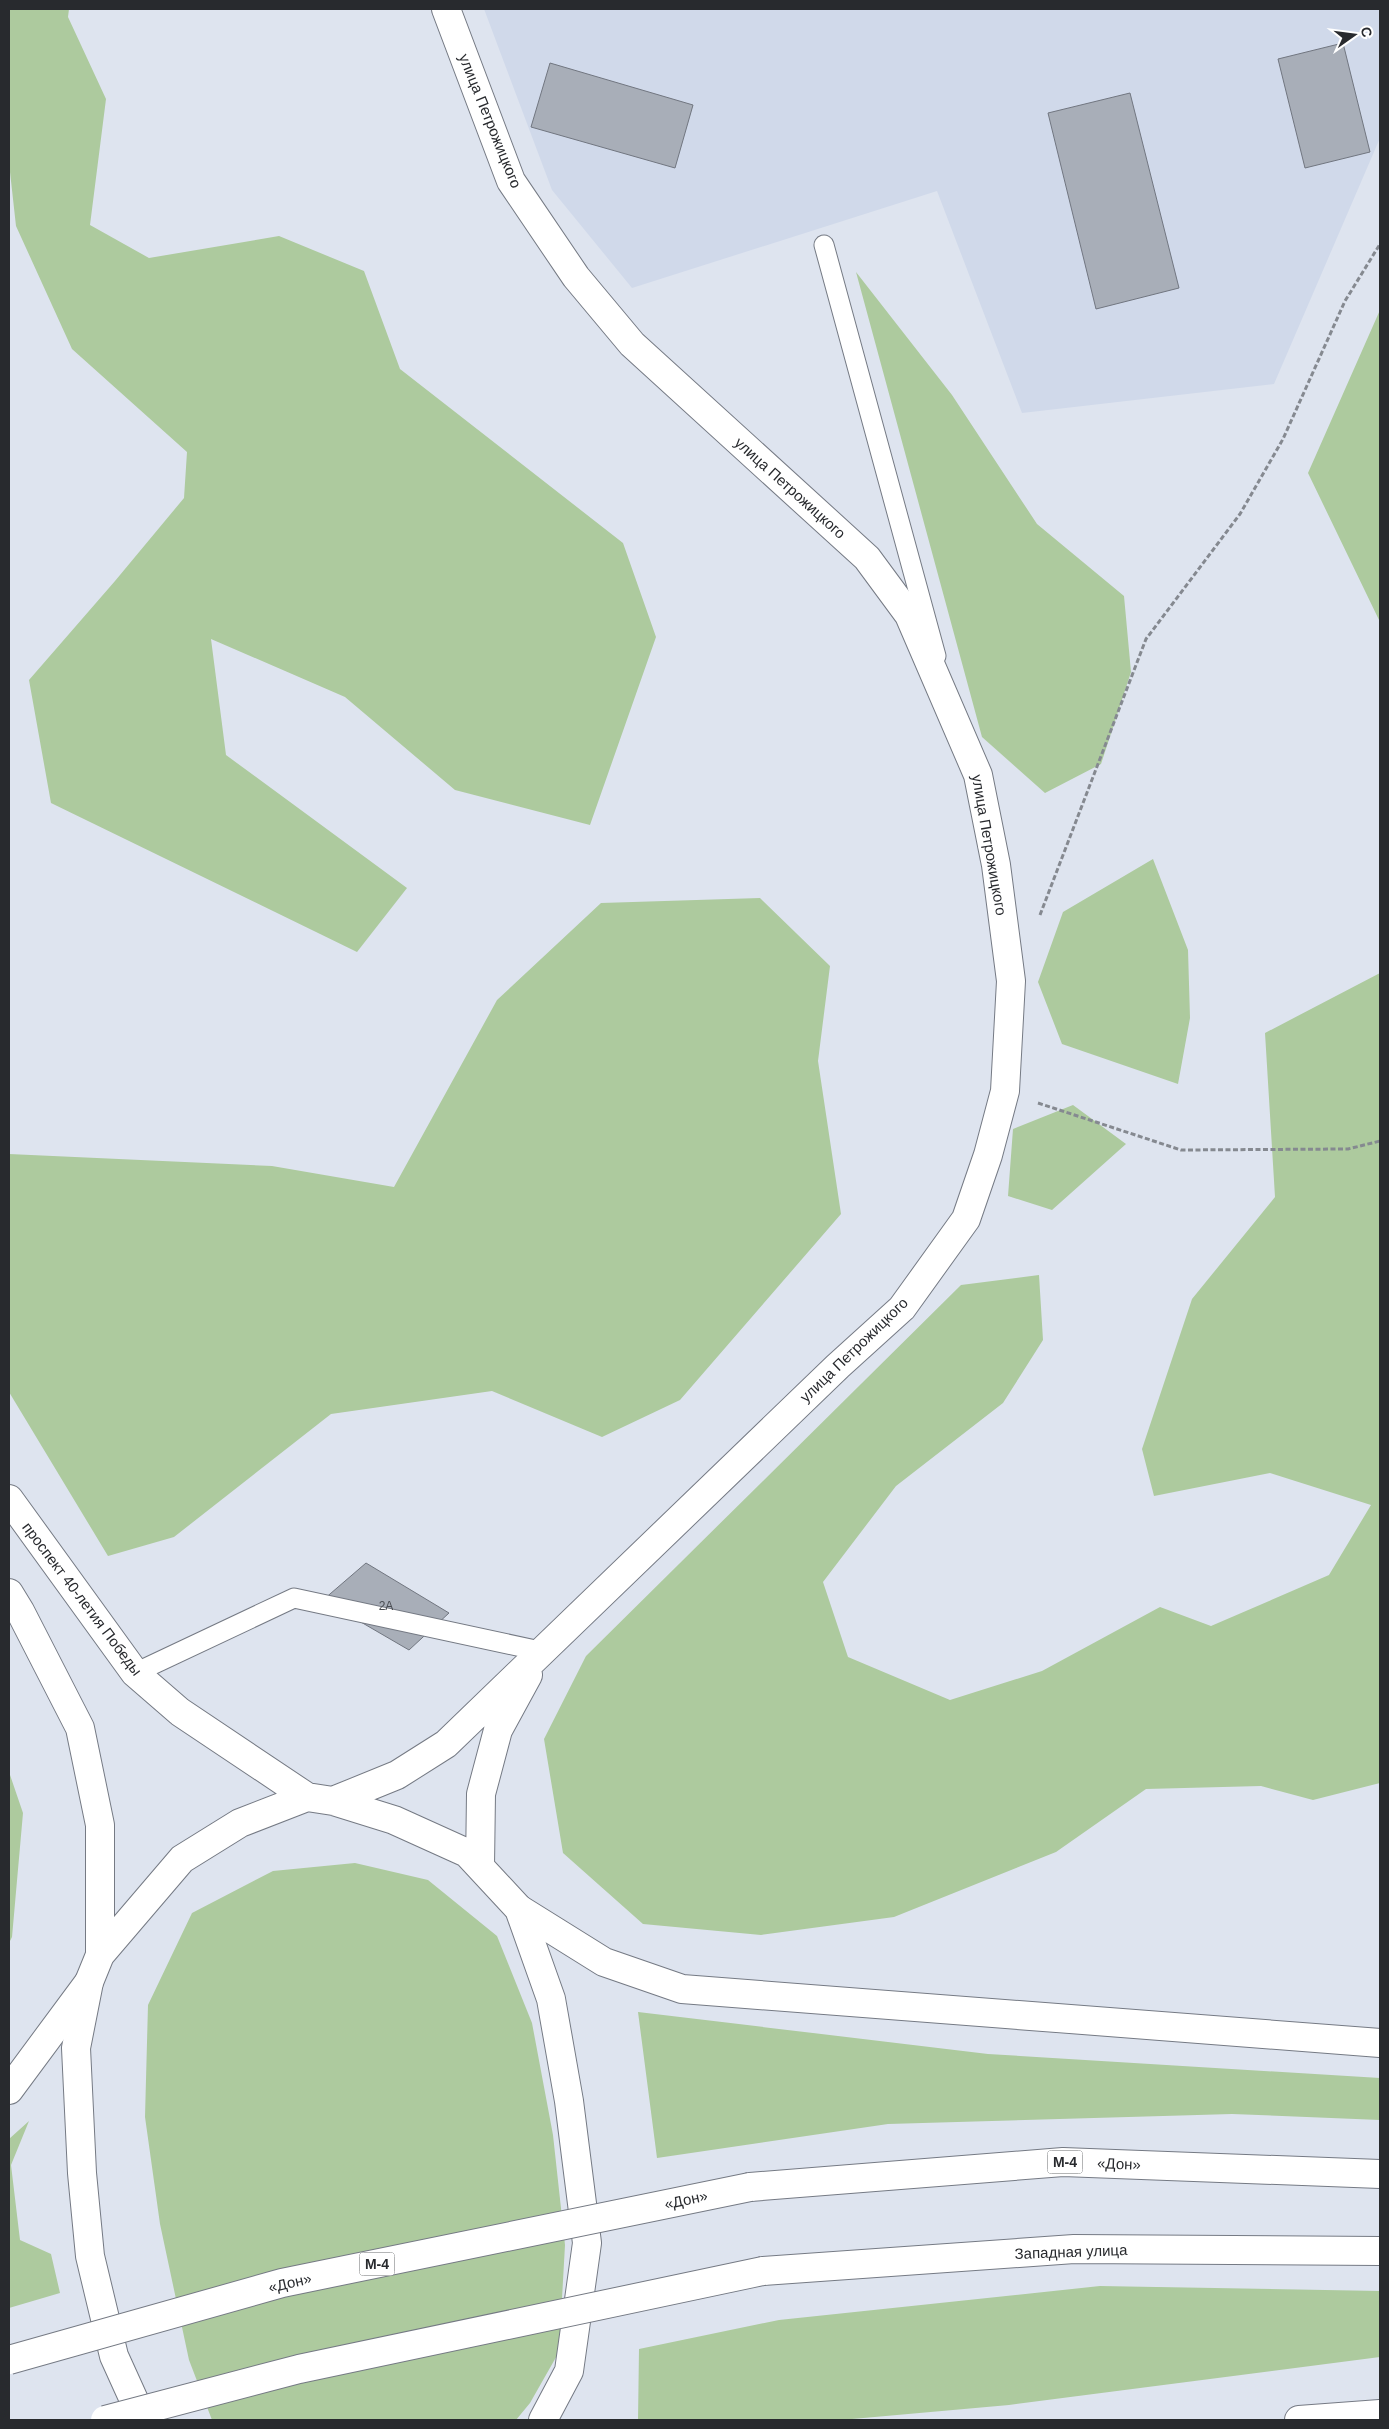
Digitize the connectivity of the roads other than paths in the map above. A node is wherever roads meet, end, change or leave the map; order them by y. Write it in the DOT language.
graph roads {
  1 [pos="446,9"];
  2 [pos="824,245"];
  3 [pos="942,687"];
  4 [pos="9,1500"];
  5 [pos="9,1593"];
  6 [pos="540,1651"];
  7 [pos="136,1673"];
  8 [pos="320,1799"];
  9 [pos="480,1866"];
  10 [pos="519,1910"];
  11 [pos="100,1955"];
  12 [pos="89,1982"];
  13 [pos="1380,2043"];
  14 [pos="9,2090"];
  15 [pos="1380,2174"];
  16 [pos="1380,2251"];
  17 [pos="9,2360"];
  18 [pos="1380,2414"];
  19 [pos="105,2420"];
  20 [pos="143,2420"];
  21 [pos="543,2420"];
  22 [pos="1299,2420"];
  1 -- 3 [label="main road, улица Петрожицкого"];
  2 -- 3 [label="lane"];
  3 -- 6 [label="main road, улица Петрожицкого"];
  4 -- 7 [label="main road, проспект 40-летия Победы"];
  5 -- 11 [label="main road"];
  6 -- 7 [label="lane"];
  6 -- 8 [label="main road, улица Петрожицкого"];
  6 -- 9 [label="main road, улица Петрожицкого"];
  7 -- 8 [label="main road, проспект 40-летия Победы"];
  8 -- 9 [label="main road, проспект 40-летия Победы"];
  8 -- 11 [label="main road, улица Петрожицкого"];
  9 -- 10 [label="main road, проспект 40-летия Победы"];
  10 -- 13 [label="main road"];
  10 -- 21 [label="main road"];
  11 -- 12 [label="main road"];
  12 -- 14 [label="main road"];
  12 -- 20 [label="main road"];
  15 -- 17 [label="main road, «Дон» / М-4, bridge"];
  16 -- 19 [label="main road, Западная улица, bridge"];
  18 -- 22 [label="main road"];
}
